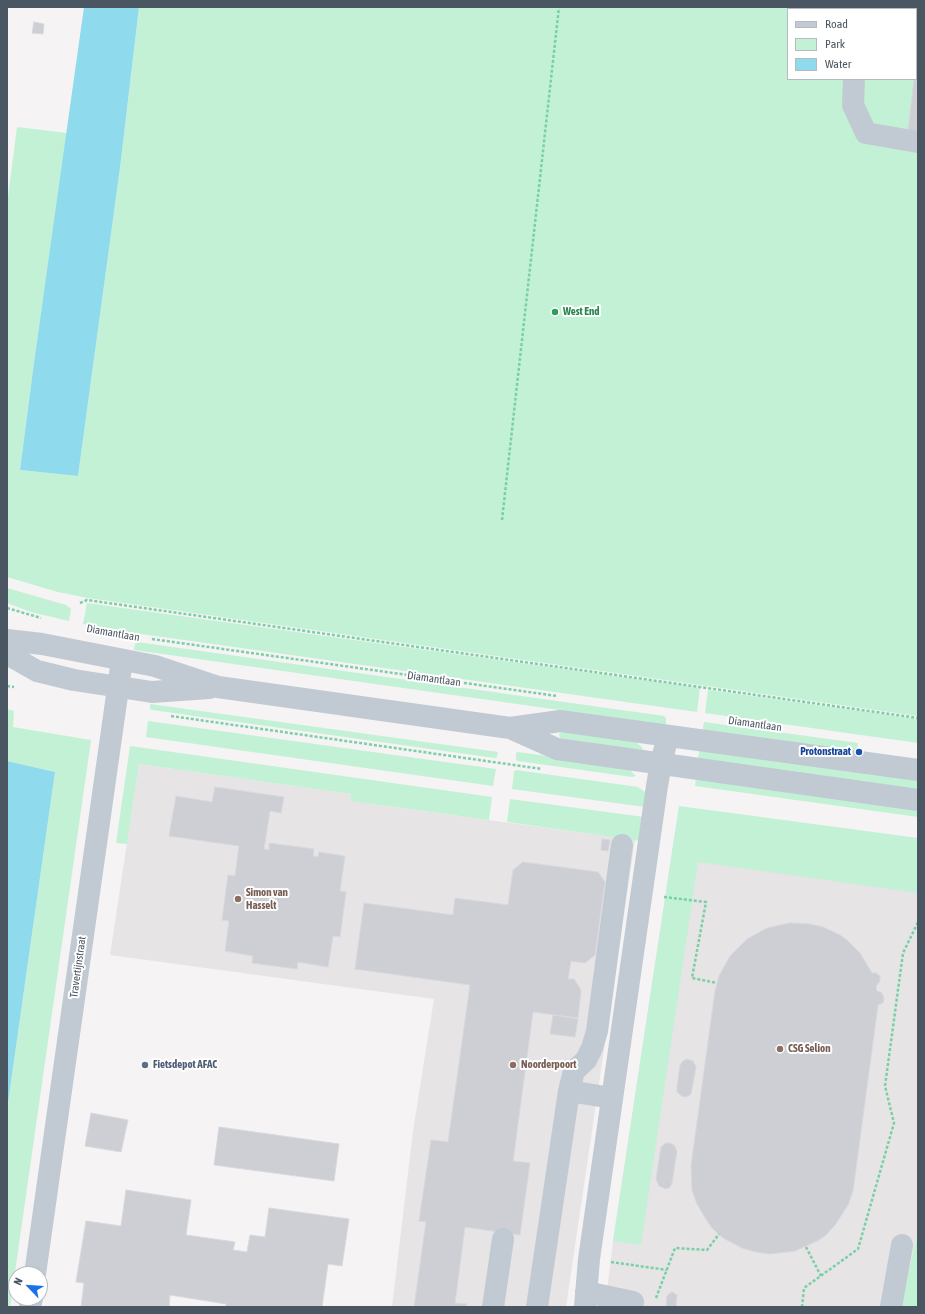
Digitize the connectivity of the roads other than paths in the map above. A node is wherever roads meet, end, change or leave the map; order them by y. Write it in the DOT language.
graph roads {
  1 [pos="854,80"];
  2 [pos="918,142"];
  3 [pos="7,640"];
  4 [pos="7,654"];
  5 [pos="122,660"];
  6 [pos="118,687"];
  7 [pos="218,687"];
  8 [pos="510,728"];
  9 [pos="668,736"];
  10 [pos="660,763"];
  11 [pos="918,770"];
  12 [pos="918,800"];
  13 [pos="622,845"];
  14 [pos="569,1091"];
  15 [pos="612,1098"];
  16 [pos="503,1239"];
  17 [pos="902,1245"];
  18 [pos="36,1266"];
  19 [pos="585,1300"];
  20 [pos="632,1304"];
  21 [pos="493,1307"];
  22 [pos="536,1307"];
  23 [pos="891,1307"];
  1 -- 2 [label="street"];
  3 -- 5 [label="street"];
  4 -- 6 [label="street"];
  5 -- 6 [label="street, Travertijnstraat"];
  5 -- 7 [label="street"];
  6 -- 7 [label="street"];
  6 -- 18 [label="street, Travertijnstraat"];
  7 -- 8 [label="street"];
  8 -- 9 [label="street"];
  8 -- 10 [label="street"];
  9 -- 10 [label="street"];
  9 -- 11 [label="street"];
  10 -- 12 [label="street"];
  10 -- 15 [label="street"];
  13 -- 14 [label="street"];
  14 -- 15 [label="street"];
  14 -- 22 [label="street"];
  15 -- 19 [label="street"];
  16 -- 21 [label="street"];
  17 -- 23 [label="street"];
  19 -- 20 [label="street"];
}
